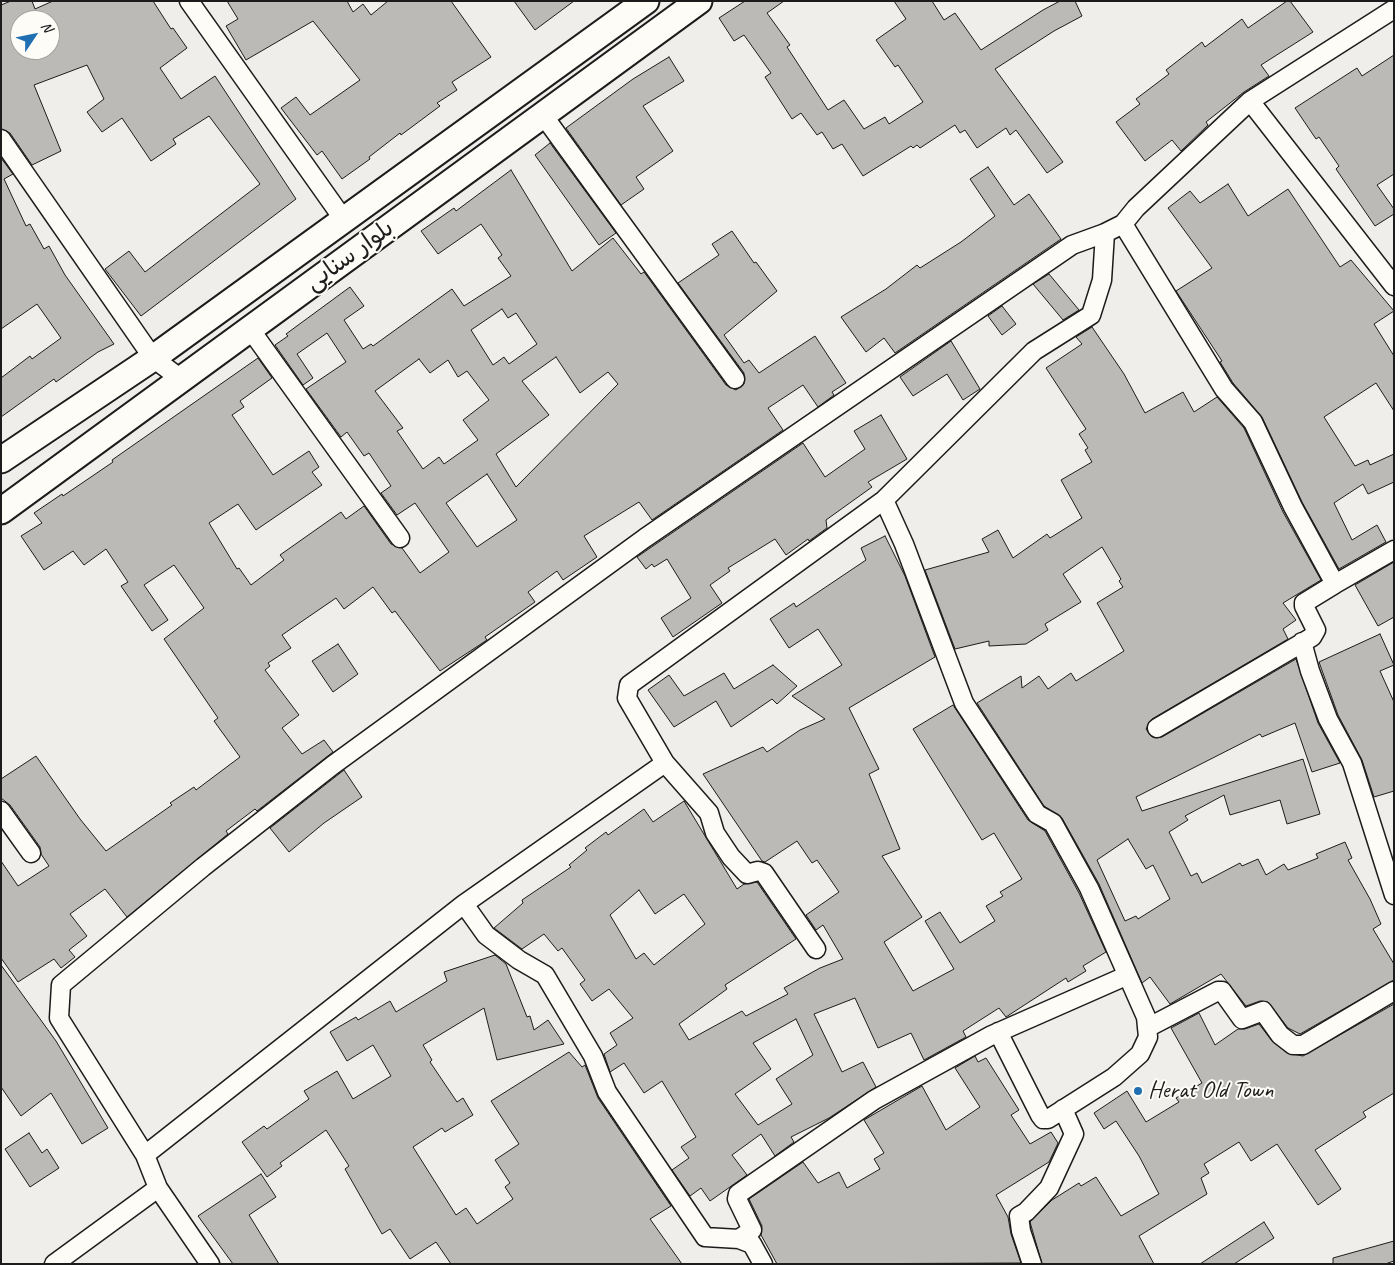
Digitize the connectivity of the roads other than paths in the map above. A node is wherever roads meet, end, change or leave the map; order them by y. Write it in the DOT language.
graph roads {
  1 [pos="190,1"];
  2 [pos="646,1"];
  3 [pos="699,1"];
  4 [pos="1394,9"];
  5 [pos="1250,100"];
  6 [pos="543,115"];
  7 [pos="1,139"];
  8 [pos="344,220"];
  9 [pos="1123,224"];
  10 [pos="1105,233"];
  11 [pos="1394,286"];
  12 [pos="250,329"];
  13 [pos="152,358"];
  14 [pos="181,379"];
  15 [pos="735,379"];
  16 [pos="1,460"];
  17 [pos="884,500"];
  18 [pos="1,511"];
  19 [pos="400,538"];
  20 [pos="1394,550"];
  21 [pos="1335,584"];
  22 [pos="1302,642"];
  23 [pos="1157,728"];
  24 [pos="665,763"];
  25 [pos="1,811"];
  26 [pos="31,853"];
  27 [pos="1394,895"];
  28 [pos="464,904"];
  29 [pos="816,949"];
  30 [pos="1126,976"];
  31 [pos="1394,991"];
  32 [pos="1147,1028"];
  33 [pos="998,1032"];
  34 [pos="1063,1109"];
  35 [pos="145,1155"];
  36 [pos="158,1188"];
  37 [pos="739,1239"];
  38 [pos="54,1264"];
  39 [pos="210,1264"];
  40 [pos="763,1264"];
  41 [pos="1031,1264"];
  1 -- 8 [label="street"];
  2 -- 8 [label="main road, بلوار سنایی"];
  3 -- 6 [label="main road, بلوار سنایی"];
  4 -- 5 [label="street"];
  5 -- 9 [label="street"];
  5 -- 11 [label="street"];
  6 -- 12 [label="main road, بلوار سنایی"];
  6 -- 15 [label="street"];
  7 -- 13 [label="street"];
  8 -- 13 [label="main road, بلوار سنایی"];
  9 -- 10 [label="street"];
  9 -- 21 [label="street"];
  10 -- 17 [label="street"];
  10 -- 35 [label="street"];
  12 -- 14 [label="main road, بلوار سنایی"];
  12 -- 19 [label="street"];
  13 -- 14 [label="street"];
  13 -- 16 [label="main road, بلوار سنایی"];
  14 -- 18 [label="main road, بلوار سنایی"];
  17 -- 24 [label="street"];
  17 -- 30 [label="street"];
  20 -- 21 [label="street"];
  21 -- 22 [label="street"];
  22 -- 23 [label="street"];
  22 -- 27 [label="street"];
  24 -- 28 [label="street"];
  24 -- 29 [label="street"];
  25 -- 26 [label="street"];
  28 -- 35 [label="street"];
  28 -- 37 [label="street"];
  30 -- 32 [label="street"];
  30 -- 33 [label="street"];
  31 -- 32 [label="street"];
  32 -- 34 [label="street"];
  33 -- 34 [label="street"];
  33 -- 37 [label="street"];
  34 -- 41 [label="street"];
  35 -- 36 [label="street"];
  36 -- 38 [label="street"];
  36 -- 39 [label="street"];
  37 -- 40 [label="street"];
}
